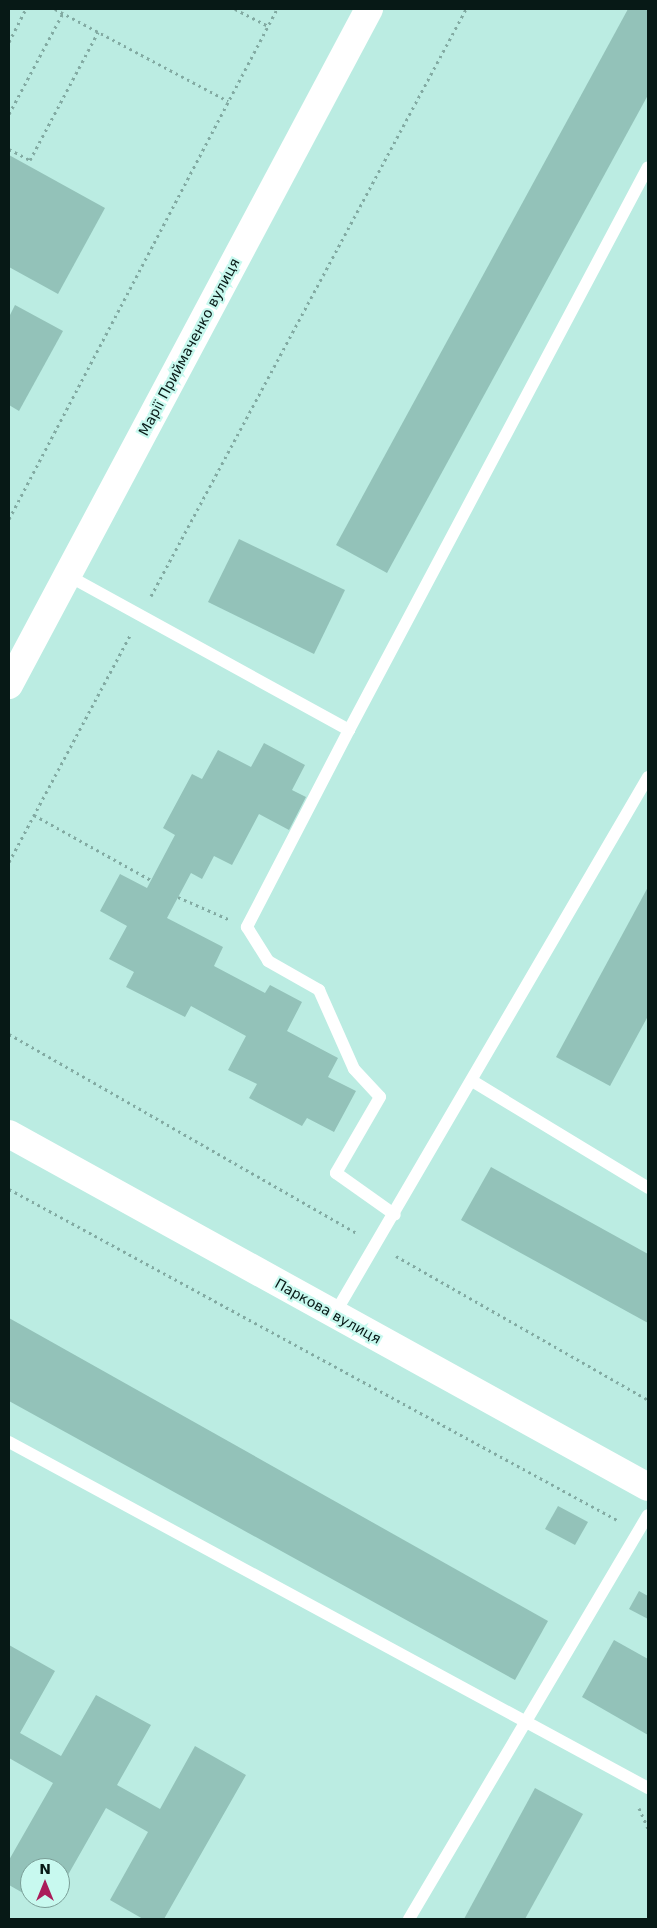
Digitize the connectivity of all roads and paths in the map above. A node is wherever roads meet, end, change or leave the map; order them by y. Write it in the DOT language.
graph roads {
  1 [pos="26,9"];
  2 [pos="55,9"];
  3 [pos="235,9"];
  4 [pos="278,9"];
  5 [pos="369,9"];
  6 [pos="466,9"];
  7 [pos="63,13"];
  8 [pos="268,26"];
  9 [pos="98,32"];
  10 [pos="9,42"];
  11 [pos="229,101"];
  12 [pos="9,114"];
  13 [pos="9,149"];
  14 [pos="648,167"];
  15 [pos="9,519"];
  16 [pos="67,575"];
  17 [pos="140,616"];
  18 [pos="9,685"];
  19 [pos="349,730"];
  20 [pos="648,777"];
  21 [pos="34,815"];
  22 [pos="9,862"];
  23 [pos="151,880"];
  24 [pos="178,897"];
  25 [pos="247,927"];
  26 [pos="9,1034"];
  27 [pos="474,1082"];
  28 [pos="9,1134"];
  29 [pos="648,1188"];
  30 [pos="9,1189"];
  31 [pos="396,1215"];
  32 [pos="375,1244"];
  33 [pos="334,1315"];
  34 [pos="648,1400"];
  35 [pos="9,1442"];
  36 [pos="648,1487"];
  37 [pos="648,1515"];
  38 [pos="638,1531"];
  39 [pos="525,1721"];
  40 [pos="648,1788"];
  41 [pos="409,1919"];
  1 -- 10 [label="path"];
  2 -- 7 [label="path"];
  3 -- 8 [label="path"];
  4 -- 8 [label="path"];
  5 -- 16 [label="street, Марії Приймаченко вулиця"];
  6 -- 17 [label="path"];
  7 -- 9 [label="path"];
  7 -- 12 [label="path"];
  8 -- 11 [label="path"];
  9 -- 11 [label="path"];
  9 -- 13 [label="path"];
  11 -- 15 [label="path"];
  14 -- 19 [label="lane"];
  16 -- 17 [label="lane"];
  16 -- 18 [label="street, Марії Приймаченко вулиця"];
  17 -- 19 [label="lane"];
  17 -- 21 [label="path"];
  19 -- 25 [label="lane"];
  20 -- 27 [label="lane"];
  21 -- 22 [label="path"];
  21 -- 23 [label="path"];
  24 -- 25 [label="path"];
  25 -- 31 [label="lane"];
  26 -- 32 [label="path"];
  27 -- 29 [label="lane"];
  27 -- 31 [label="lane"];
  28 -- 33 [label="street, Паркова вулиця"];
  30 -- 38 [label="path"];
  31 -- 32 [label="lane"];
  32 -- 33 [label="lane"];
  32 -- 34 [label="path"];
  33 -- 36 [label="street, Паркова вулиця"];
  35 -- 39 [label="lane"];
  37 -- 38 [label="lane"];
  38 -- 39 [label="lane"];
  39 -- 40 [label="lane"];
  39 -- 41 [label="lane"];
}
